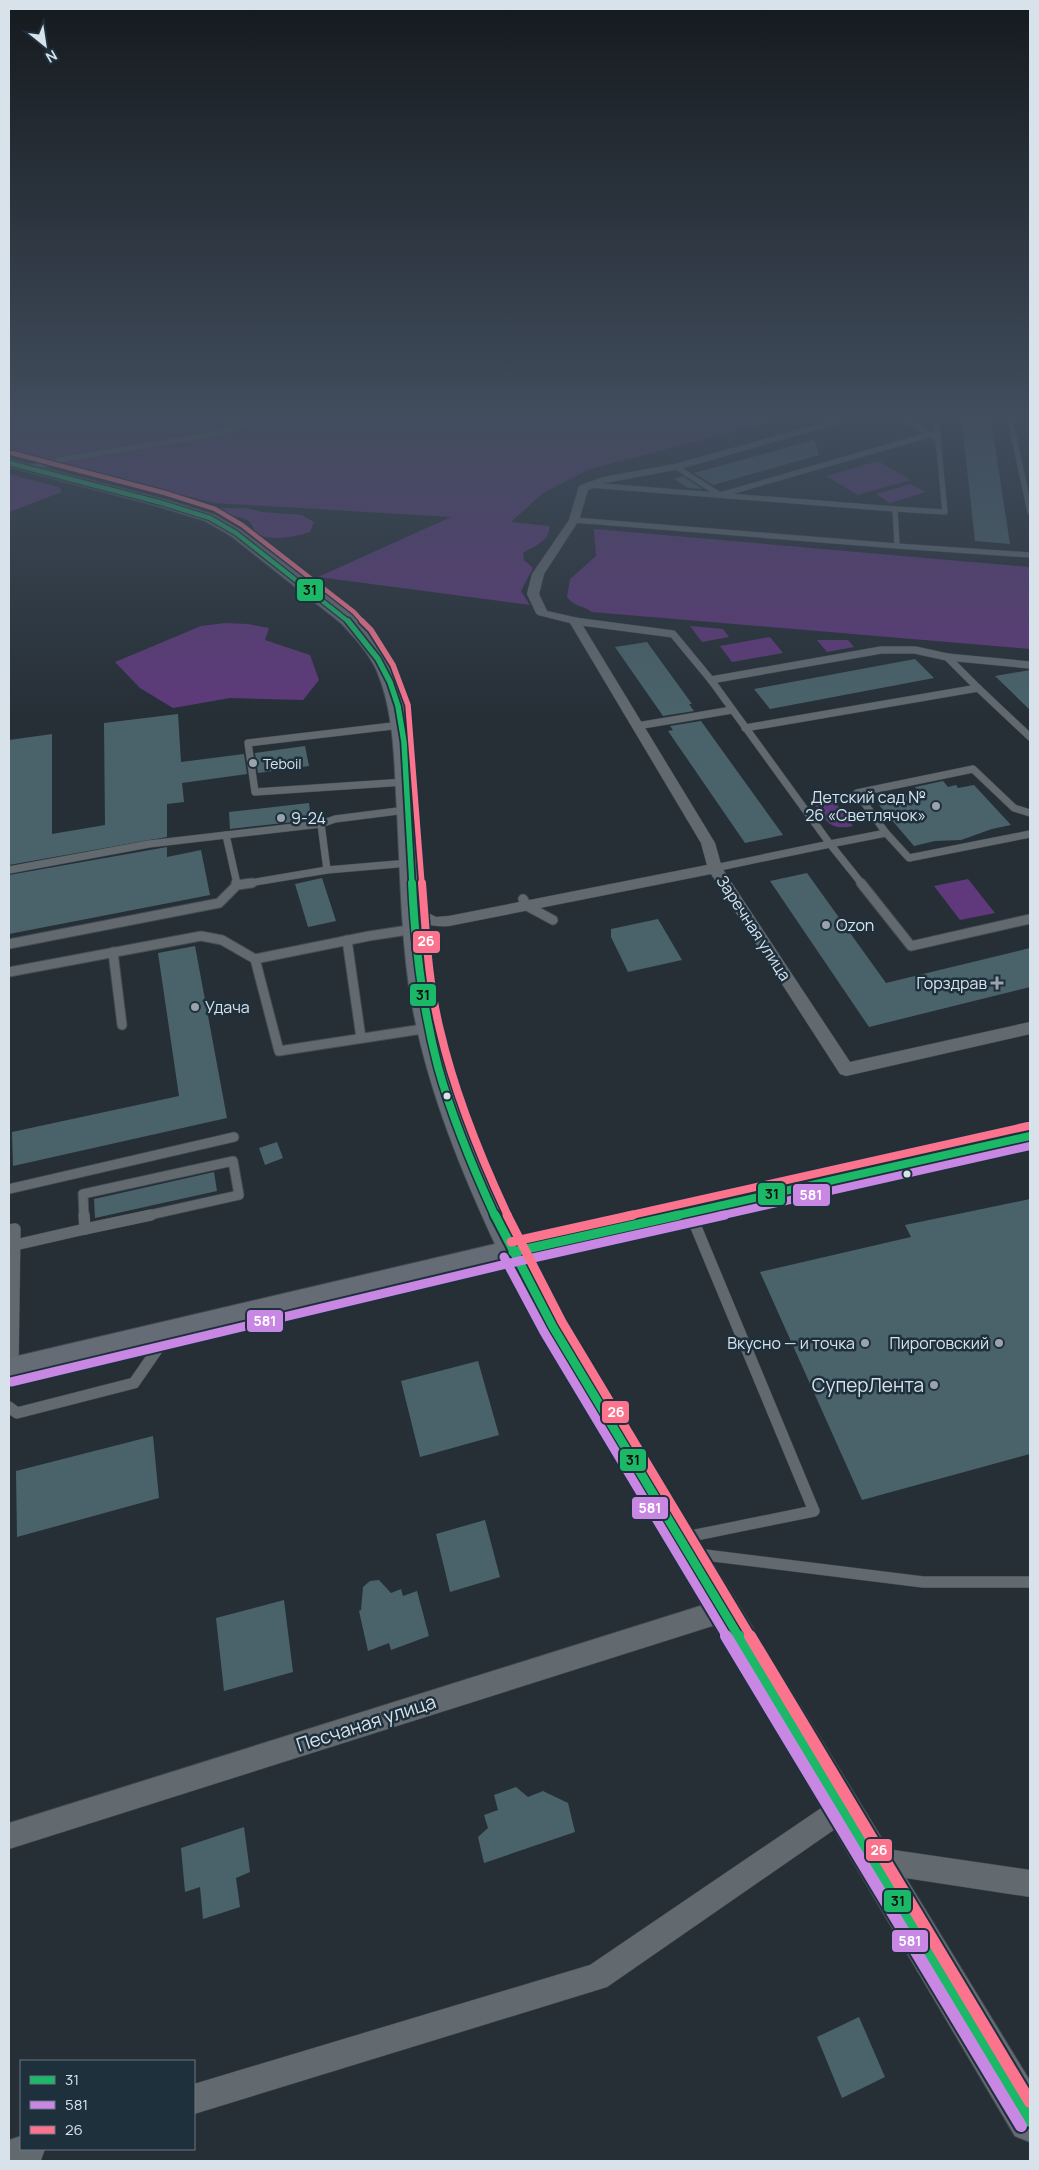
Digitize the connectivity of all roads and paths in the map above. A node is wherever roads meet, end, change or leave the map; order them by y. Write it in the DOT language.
graph roads {
  1 [pos="201,515"];
  2 [pos="575,515"];
  3 [pos="895,515"];
  4 [pos="574,520"];
  5 [pos="897,546"];
  6 [pos="1030,555"];
  7 [pos="574,621"];
  8 [pos="948,657"];
  9 [pos="1030,666"];
  10 [pos="711,680"];
  11 [pos="978,688"];
  12 [pos="732,710"];
  13 [pos="401,725"];
  14 [pos="637,726"];
  15 [pos="745,728"];
  16 [pos="1030,737"];
  17 [pos="405,782"];
  18 [pos="406,810"];
  19 [pos="1030,813"];
  20 [pos="321,824"];
  21 [pos="886,833"];
  22 [pos="1030,834"];
  23 [pos="226,835"];
  24 [pos="830,844"];
  25 [pos="410,864"];
  26 [pos="715,868"];
  27 [pos="9,870"];
  28 [pos="327,870"];
  29 [pos="237,885"];
  30 [pos="525,902"];
  31 [pos="1030,919"];
  32 [pos="553,920"];
  33 [pos="449,921"];
  34 [pos="415,927"];
  35 [pos="347,940"];
  36 [pos="9,944"];
  37 [pos="113,952"];
  38 [pos="255,959"];
  39 [pos="9,972"];
  40 [pos="122,1025"];
  41 [pos="430,1028"];
  42 [pos="1030,1028"];
  43 [pos="361,1038"];
  44 [pos="1030,1136"];
  45 [pos="234,1137"];
  46 [pos="9,1189"];
  47 [pos="690,1212"];
  48 [pos="9,1230"];
  49 [pos="85,1230"];
  50 [pos="15,1245"];
  51 [pos="513,1252"];
  52 [pos="167,1334"];
  53 [pos="11,1371"];
  54 [pos="9,1407"];
  55 [pos="683,1545"];
  56 [pos="1030,1582"];
  57 [pos="722,1611"];
  58 [pos="842,1808"];
  59 [pos="9,1836"];
  60 [pos="872,1860"];
  61 [pos="1030,1884"];
  62 [pos="195,2099"];
  63 [pos="1030,2121"];
  64 [pos="26,2150"];
  65 [pos="9,2155"];
  1 -- 13 [label="main road"];
  2 -- 4 [label="street"];
  3 -- 5 [label="lane"];
  4 -- 5 [label="lane"];
  4 -- 7 [label="street"];
  5 -- 6 [label="lane"];
  7 -- 10 [label="lane"];
  7 -- 14 [label="street, Заречная улица"];
  8 -- 9 [label="lane"];
  8 -- 10 [label="lane"];
  8 -- 11 [label="lane"];
  10 -- 12 [label="lane"];
  11 -- 15 [label="lane"];
  11 -- 16 [label="lane"];
  12 -- 14 [label="lane"];
  12 -- 15 [label="lane"];
  13 -- 17 [label="main road"];
  13 -- 17 [label="lane"];
  14 -- 26 [label="street, Заречная улица"];
  15 -- 24 [label="lane"];
  17 -- 18 [label="main road"];
  18 -- 20 [label="lane"];
  18 -- 25 [label="main road"];
  19 -- 21 [label="lane"];
  20 -- 23 [label="lane"];
  20 -- 28 [label="lane"];
  21 -- 22 [label="lane"];
  21 -- 24 [label="lane"];
  23 -- 27 [label="lane"];
  23 -- 29 [label="lane"];
  24 -- 26 [label="lane"];
  24 -- 31 [label="lane"];
  25 -- 28 [label="lane"];
  25 -- 34 [label="main road"];
  26 -- 30 [label="street"];
  26 -- 42 [label="street, Заречная улица"];
  28 -- 29 [label="lane"];
  29 -- 36 [label="lane"];
  30 -- 32 [label="lane"];
  30 -- 33 [label="street"];
  33 -- 34 [label="street"];
  33 -- 34 [label="street"];
  34 -- 35 [label="lane"];
  34 -- 41 [label="main road"];
  35 -- 38 [label="lane"];
  35 -- 43 [label="lane"];
  37 -- 38 [label="lane"];
  37 -- 39 [label="lane"];
  37 -- 40 [label="lane"];
  38 -- 43 [label="lane"];
  41 -- 43 [label="lane"];
  41 -- 51 [label="main road"];
  44 -- 47 [label="main road"];
  45 -- 46 [label="lane"];
  47 -- 51 [label="main road"];
  47 -- 55 [label="lane"];
  48 -- 50 [label="lane"];
  49 -- 49 [label="lane"];
  49 -- 50 [label="lane"];
  50 -- 53 [label="lane"];
  51 -- 52 [label="main road"];
  51 -- 55 [label="main road"];
  52 -- 53 [label="main road"];
  52 -- 54 [label="lane"];
  55 -- 56 [label="lane"];
  55 -- 57 [label="main road"];
  57 -- 58 [label="main road"];
  57 -- 59 [label="street, Песчаная улица"];
  58 -- 60 [label="main road"];
  58 -- 62 [label="street"];
  60 -- 61 [label="street"];
  60 -- 63 [label="main road"];
  64 -- 65 [label="street"];
}
